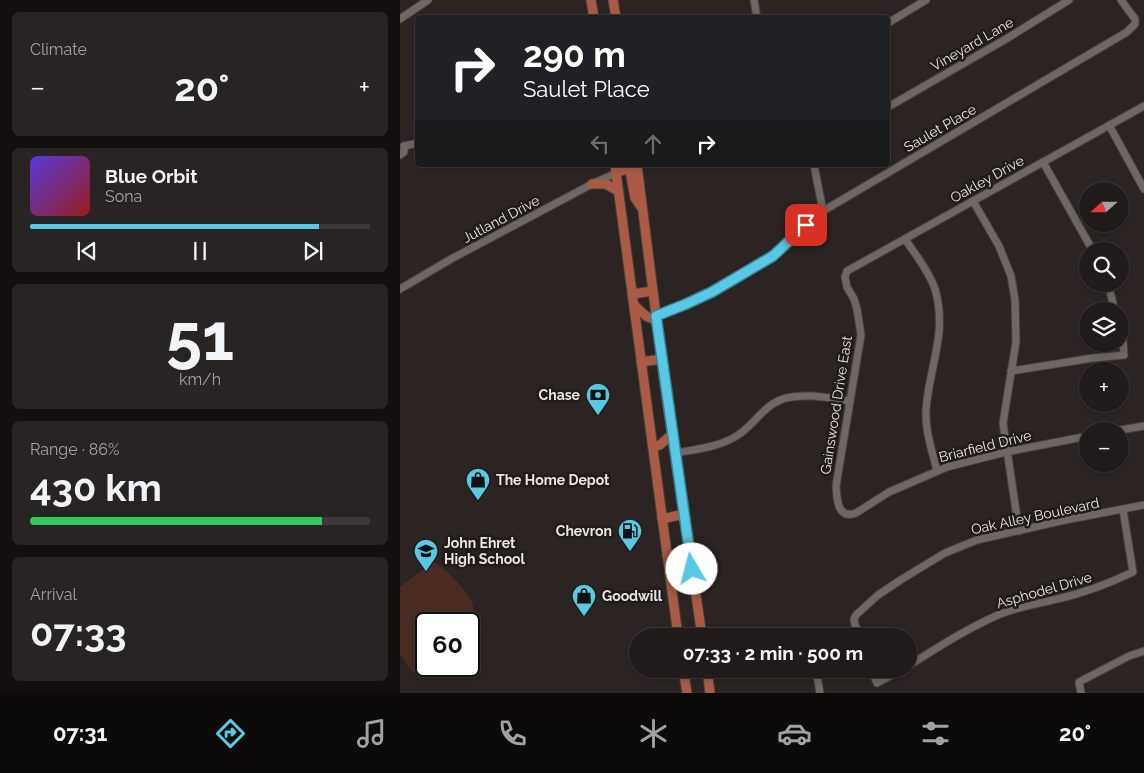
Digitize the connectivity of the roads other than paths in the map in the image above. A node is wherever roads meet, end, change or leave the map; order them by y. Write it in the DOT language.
graph roads {
  1 [pos="428,0"];
  2 [pos="591,0"];
  3 [pos="614,0"];
  4 [pos="754,0"];
  5 [pos="926,0"];
  6 [pos="1069,0"];
  7 [pos="1121,0"];
  8 [pos="594,15"];
  9 [pos="616,15"];
  10 [pos="756,15"];
  11 [pos="400,19"];
  12 [pos="890,21"];
  13 [pos="1144,106"];
  14 [pos="890,107"];
  15 [pos="1109,124"];
  16 [pos="400,140"];
  17 [pos="415,144"];
  18 [pos="404,146"];
  19 [pos="400,155"];
  20 [pos="1043,162"];
  21 [pos="636,167"];
  22 [pos="814,167"];
  23 [pos="615,169"];
  24 [pos="592,184"];
  25 [pos="1144,189"];
  26 [pos="618,192"];
  27 [pos="973,201"];
  28 [pos="642,209"];
  29 [pos="823,211"];
  30 [pos="905,239"];
  31 [pos="1087,242"];
  32 [pos="845,276"];
  33 [pos="400,289"];
  34 [pos="653,291"];
  35 [pos="632,294"];
  36 [pos="634,305"];
  37 [pos="657,319"];
  38 [pos="1124,352"];
  39 [pos="662,359"];
  40 [pos="641,362"];
  41 [pos="1011,371"];
  42 [pos="850,401"];
  43 [pos="1144,426"];
  44 [pos="1129,429"];
  45 [pos="672,434"];
  46 [pos="1079,438"];
  47 [pos="653,447"];
  48 [pos="1006,452"];
  49 [pos="675,453"];
  50 [pos="937,471"];
  51 [pos="1144,505"];
  52 [pos="840,510"];
  53 [pos="1123,510"];
  54 [pos="684,514"];
  55 [pos="662,519"];
  56 [pos="1018,531"];
  57 [pos="690,552"];
  58 [pos="667,556"];
  59 [pos="677,628"];
  60 [pos="701,628"];
  61 [pos="857,628"];
  62 [pos="1144,651"];
  63 [pos="917,660"];
  64 [pos="685,678"];
  65 [pos="708,678"];
  66 [pos="817,678"];
  67 [pos="875,678"];
  68 [pos="886,678"];
  69 [pos="688,693"];
  70 [pos="710,693"];
  71 [pos="820,693"];
  72 [pos="1081,693"];
  1 -- 11 [label="street"];
  2 -- 8 [label="main road"];
  3 -- 9 [label="main road"];
  4 -- 10 [label="street"];
  5 -- 12 [label="street"];
  6 -- 14 [label="street, Vineyard Lane"];
  7 -- 29 [label="street, Saulet Place"];
  13 -- 15 [label="street, Oakley Drive"];
  15 -- 20 [label="street, Oakley Drive"];
  15 -- 25 [label="street"];
  16 -- 18 [label="street"];
  17 -- 18 [label="street"];
  18 -- 19 [label="street"];
  20 -- 27 [label="street, Oakley Drive"];
  20 -- 31 [label="street"];
  21 -- 28 [label="main road"];
  22 -- 29 [label="street"];
  23 -- 24 [label="street, Jutland Drive"];
  23 -- 26 [label="main road"];
  23 -- 28 [label="main road"];
  24 -- 26 [label="main road"];
  24 -- 33 [label="street, Jutland Drive"];
  26 -- 35 [label="main road"];
  27 -- 30 [label="street, Oakley Drive"];
  27 -- 41 [label="street"];
  28 -- 34 [label="main road"];
  29 -- 37 [label="street, Saulet Place"];
  30 -- 32 [label="street, Oakley Drive"];
  30 -- 50 [label="street"];
  32 -- 42 [label="street, Gainswood Drive East"];
  34 -- 35 [label="main road"];
  34 -- 37 [label="main road"];
  35 -- 36 [label="main road"];
  36 -- 37 [label="main road"];
  36 -- 40 [label="main road"];
  37 -- 39 [label="main road"];
  38 -- 41 [label="street"];
  39 -- 40 [label="main road"];
  39 -- 45 [label="main road"];
  40 -- 47 [label="main road"];
  41 -- 48 [label="street"];
  42 -- 49 [label="street"];
  42 -- 52 [label="street, Gainswood Drive East"];
  43 -- 44 [label="street"];
  45 -- 47 [label="main road"];
  45 -- 49 [label="main road"];
  46 -- 48 [label="street, Briarfield Drive"];
  47 -- 55 [label="main road"];
  48 -- 50 [label="street, Briarfield Drive"];
  48 -- 56 [label="street"];
  49 -- 54 [label="main road"];
  50 -- 52 [label="street, Briarfield Drive"];
  51 -- 53 [label="street, Oak Alley Boulevard"];
  53 -- 56 [label="street, Oak Alley Boulevard"];
  53 -- 63 [label="street, Asphodel Drive"];
  54 -- 55 [label="main road"];
  54 -- 57 [label="main road"];
  55 -- 58 [label="main road"];
  56 -- 61 [label="street, Oak Alley Boulevard"];
  57 -- 58 [label="main road"];
  57 -- 60 [label="main road"];
  58 -- 59 [label="main road"];
  62 -- 72 [label="street"];
  64 -- 69 [label="main road"];
  65 -- 70 [label="main road"];
  66 -- 71 [label="street"];
  67 -- 68 [label="street"];
}
